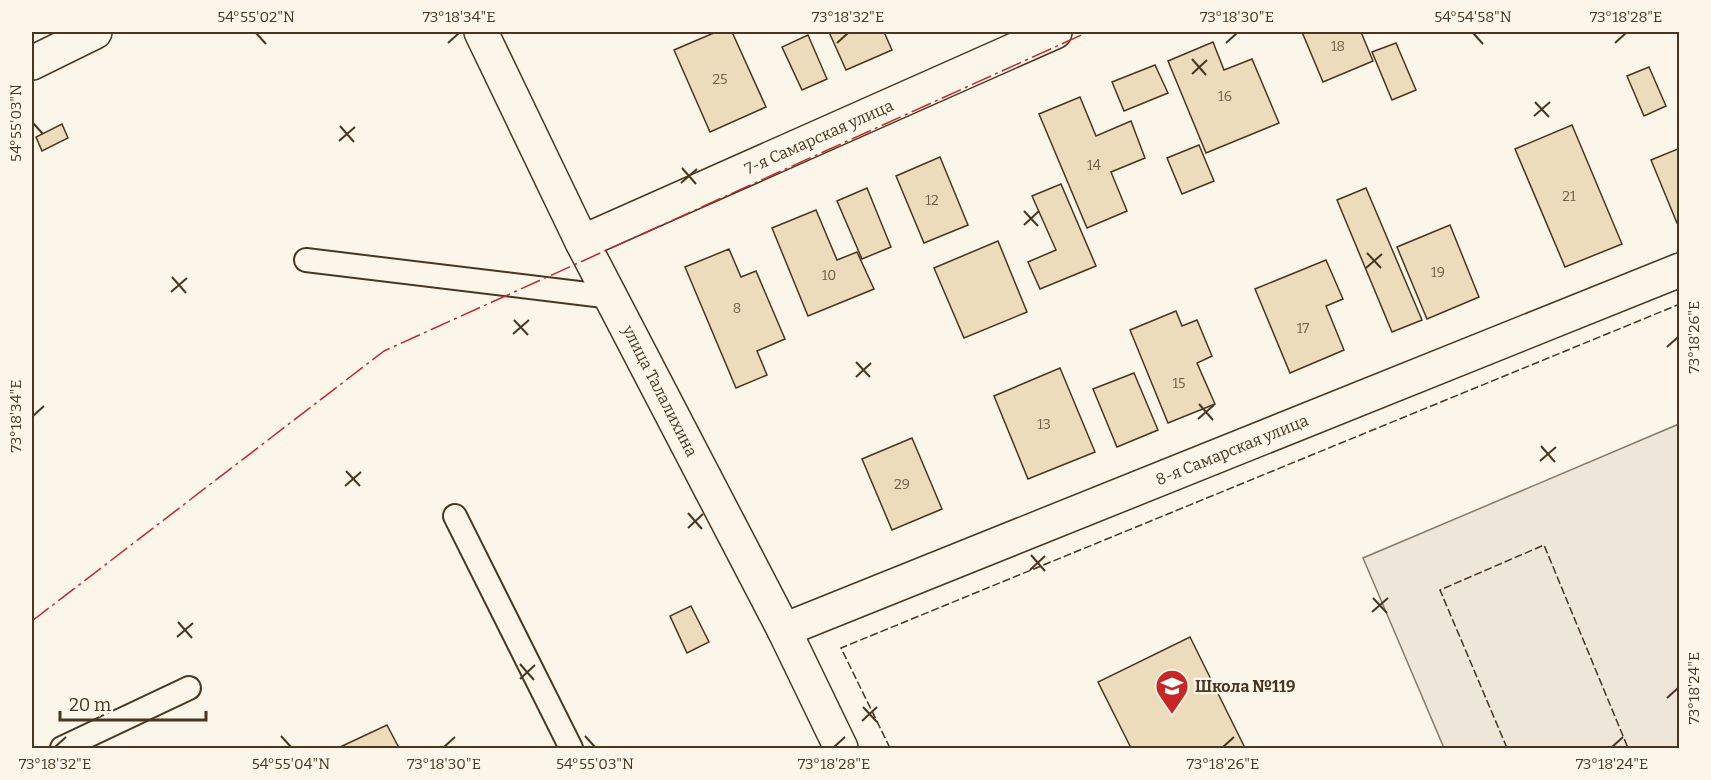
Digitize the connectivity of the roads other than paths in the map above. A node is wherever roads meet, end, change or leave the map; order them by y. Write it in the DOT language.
graph roads {
  1 [pos="95,32"];
  2 [pos="481,32"];
  3 [pos="1055,32"];
  4 [pos="32,63"];
  5 [pos="582,242"];
  6 [pos="306,260"];
  7 [pos="1680,270"];
  8 [pos="612,297"];
  9 [pos="455,516"];
  10 [pos="784,630"];
  11 [pos="189,688"];
  12 [pos="62,748"];
  13 [pos="571,748"];
  14 [pos="841,748"];
  1 -- 4 [label="street"];
  2 -- 5 [label="street, улица Талалихина"];
  3 -- 5 [label="street, 7-я Самарская улица"];
  5 -- 8 [label="street, улица Талалихина"];
  6 -- 8 [label="lane"];
  7 -- 10 [label="street, 8-я Самарская улица"];
  8 -- 10 [label="street, улица Талалихина"];
  9 -- 13 [label="lane"];
  10 -- 14 [label="street, улица Талалихина"];
  11 -- 12 [label="lane"];
}
